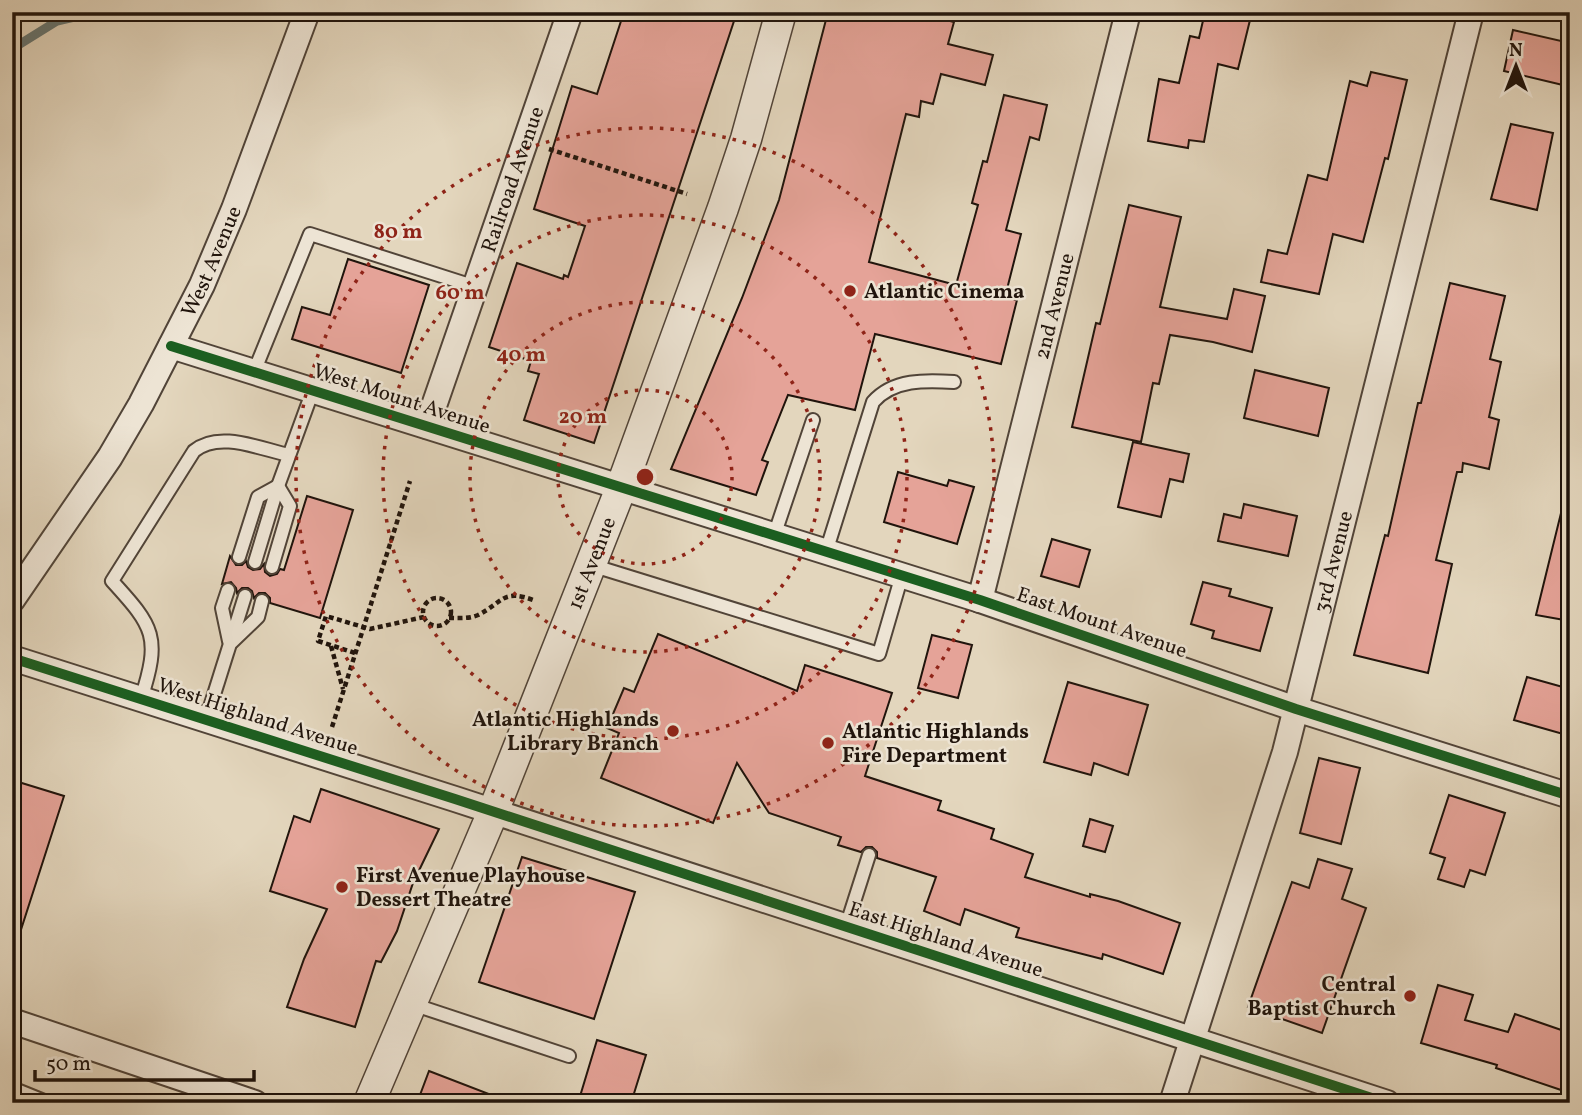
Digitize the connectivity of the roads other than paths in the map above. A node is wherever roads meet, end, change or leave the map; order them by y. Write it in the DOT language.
graph roads {
  1 [pos="307,12"];
  2 [pos="570,12"];
  3 [pos="781,12"];
  4 [pos="1128,12"];
  5 [pos="1471,12"];
  6 [pos="476,287"];
  7 [pos="170,346"];
  8 [pos="254,372"];
  9 [pos="954,382"];
  10 [pos="313,390"];
  11 [pos="813,420"];
  12 [pos="428,426"];
  13 [pos="289,456"];
  14 [pos="278,486"];
  15 [pos="621,488"];
  16 [pos="774,536"];
  17 [pos="827,552"];
  18 [pos="239,557"];
  19 [pos="255,562"];
  20 [pos="591,565"];
  21 [pos="272,567"];
  22 [pos="902,575"];
  23 [pos="228,590"];
  24 [pos="245,596"];
  25 [pos="12,600"];
  26 [pos="980,600"];
  27 [pos="262,601"];
  28 [pos="229,645"];
  29 [pos="12,658"];
  30 [pos="141,699"];
  31 [pos="1296,709"];
  32 [pos="206,720"];
  33 [pos="1570,796"];
  34 [pos="493,811"];
  35 [pos="869,855"];
  36 [pos="846,927"];
  37 [pos="411,1004"];
  38 [pos="12,1021"];
  39 [pos="1192,1040"];
  40 [pos="569,1055"];
  41 [pos="12,1088"];
  42 [pos="49,1103"];
  43 [pos="255,1103"];
  44 [pos="369,1103"];
  45 [pos="1172,1103"];
  46 [pos="1387,1103"];
  1 -- 7 [label="street, West Avenue"];
  2 -- 6 [label="street, Railroad Avenue"];
  3 -- 15 [label="street, 1st Avenue"];
  4 -- 26 [label="street, 2nd Avenue"];
  5 -- 31 [label="street, 3rd Avenue"];
  6 -- 8 [label="lane"];
  6 -- 12 [label="street, Railroad Avenue"];
  7 -- 8 [label="street, West Mount Avenue"];
  7 -- 25 [label="street, West Avenue"];
  8 -- 10 [label="street, West Mount Avenue"];
  9 -- 17 [label="lane"];
  10 -- 12 [label="street, West Mount Avenue"];
  10 -- 13 [label="lane"];
  11 -- 16 [label="lane"];
  12 -- 15 [label="street, West Mount Avenue"];
  13 -- 14 [label="lane"];
  13 -- 30 [label="lane"];
  14 -- 18 [label="lane"];
  14 -- 19 [label="lane"];
  14 -- 21 [label="lane"];
  15 -- 16 [label="street, East Mount Avenue"];
  15 -- 20 [label="street, 1st Avenue"];
  16 -- 17 [label="street, East Mount Avenue"];
  17 -- 22 [label="street, East Mount Avenue"];
  20 -- 22 [label="lane"];
  20 -- 34 [label="street, 1st Avenue"];
  22 -- 26 [label="street, East Mount Avenue"];
  23 -- 28 [label="lane"];
  24 -- 28 [label="lane"];
  26 -- 31 [label="street, East Mount Avenue"];
  27 -- 28 [label="lane"];
  28 -- 32 [label="lane"];
  29 -- 30 [label="street, West Highland Avenue"];
  30 -- 32 [label="street, West Highland Avenue"];
  31 -- 33 [label="street, East Mount Avenue"];
  31 -- 39 [label="street, 3rd Avenue"];
  32 -- 34 [label="street, West Highland Avenue"];
  34 -- 36 [label="street, East Highland Avenue"];
  34 -- 37 [label="street, 1st Avenue"];
  35 -- 36 [label="lane"];
  36 -- 39 [label="street, East Highland Avenue"];
  37 -- 40 [label="lane"];
  37 -- 44 [label="street, 1st Avenue"];
  38 -- 43 [label="street"];
  39 -- 45 [label="street, 3rd Avenue"];
  39 -- 46 [label="street, East Highland Avenue"];
  41 -- 42 [label="lane"];
}
